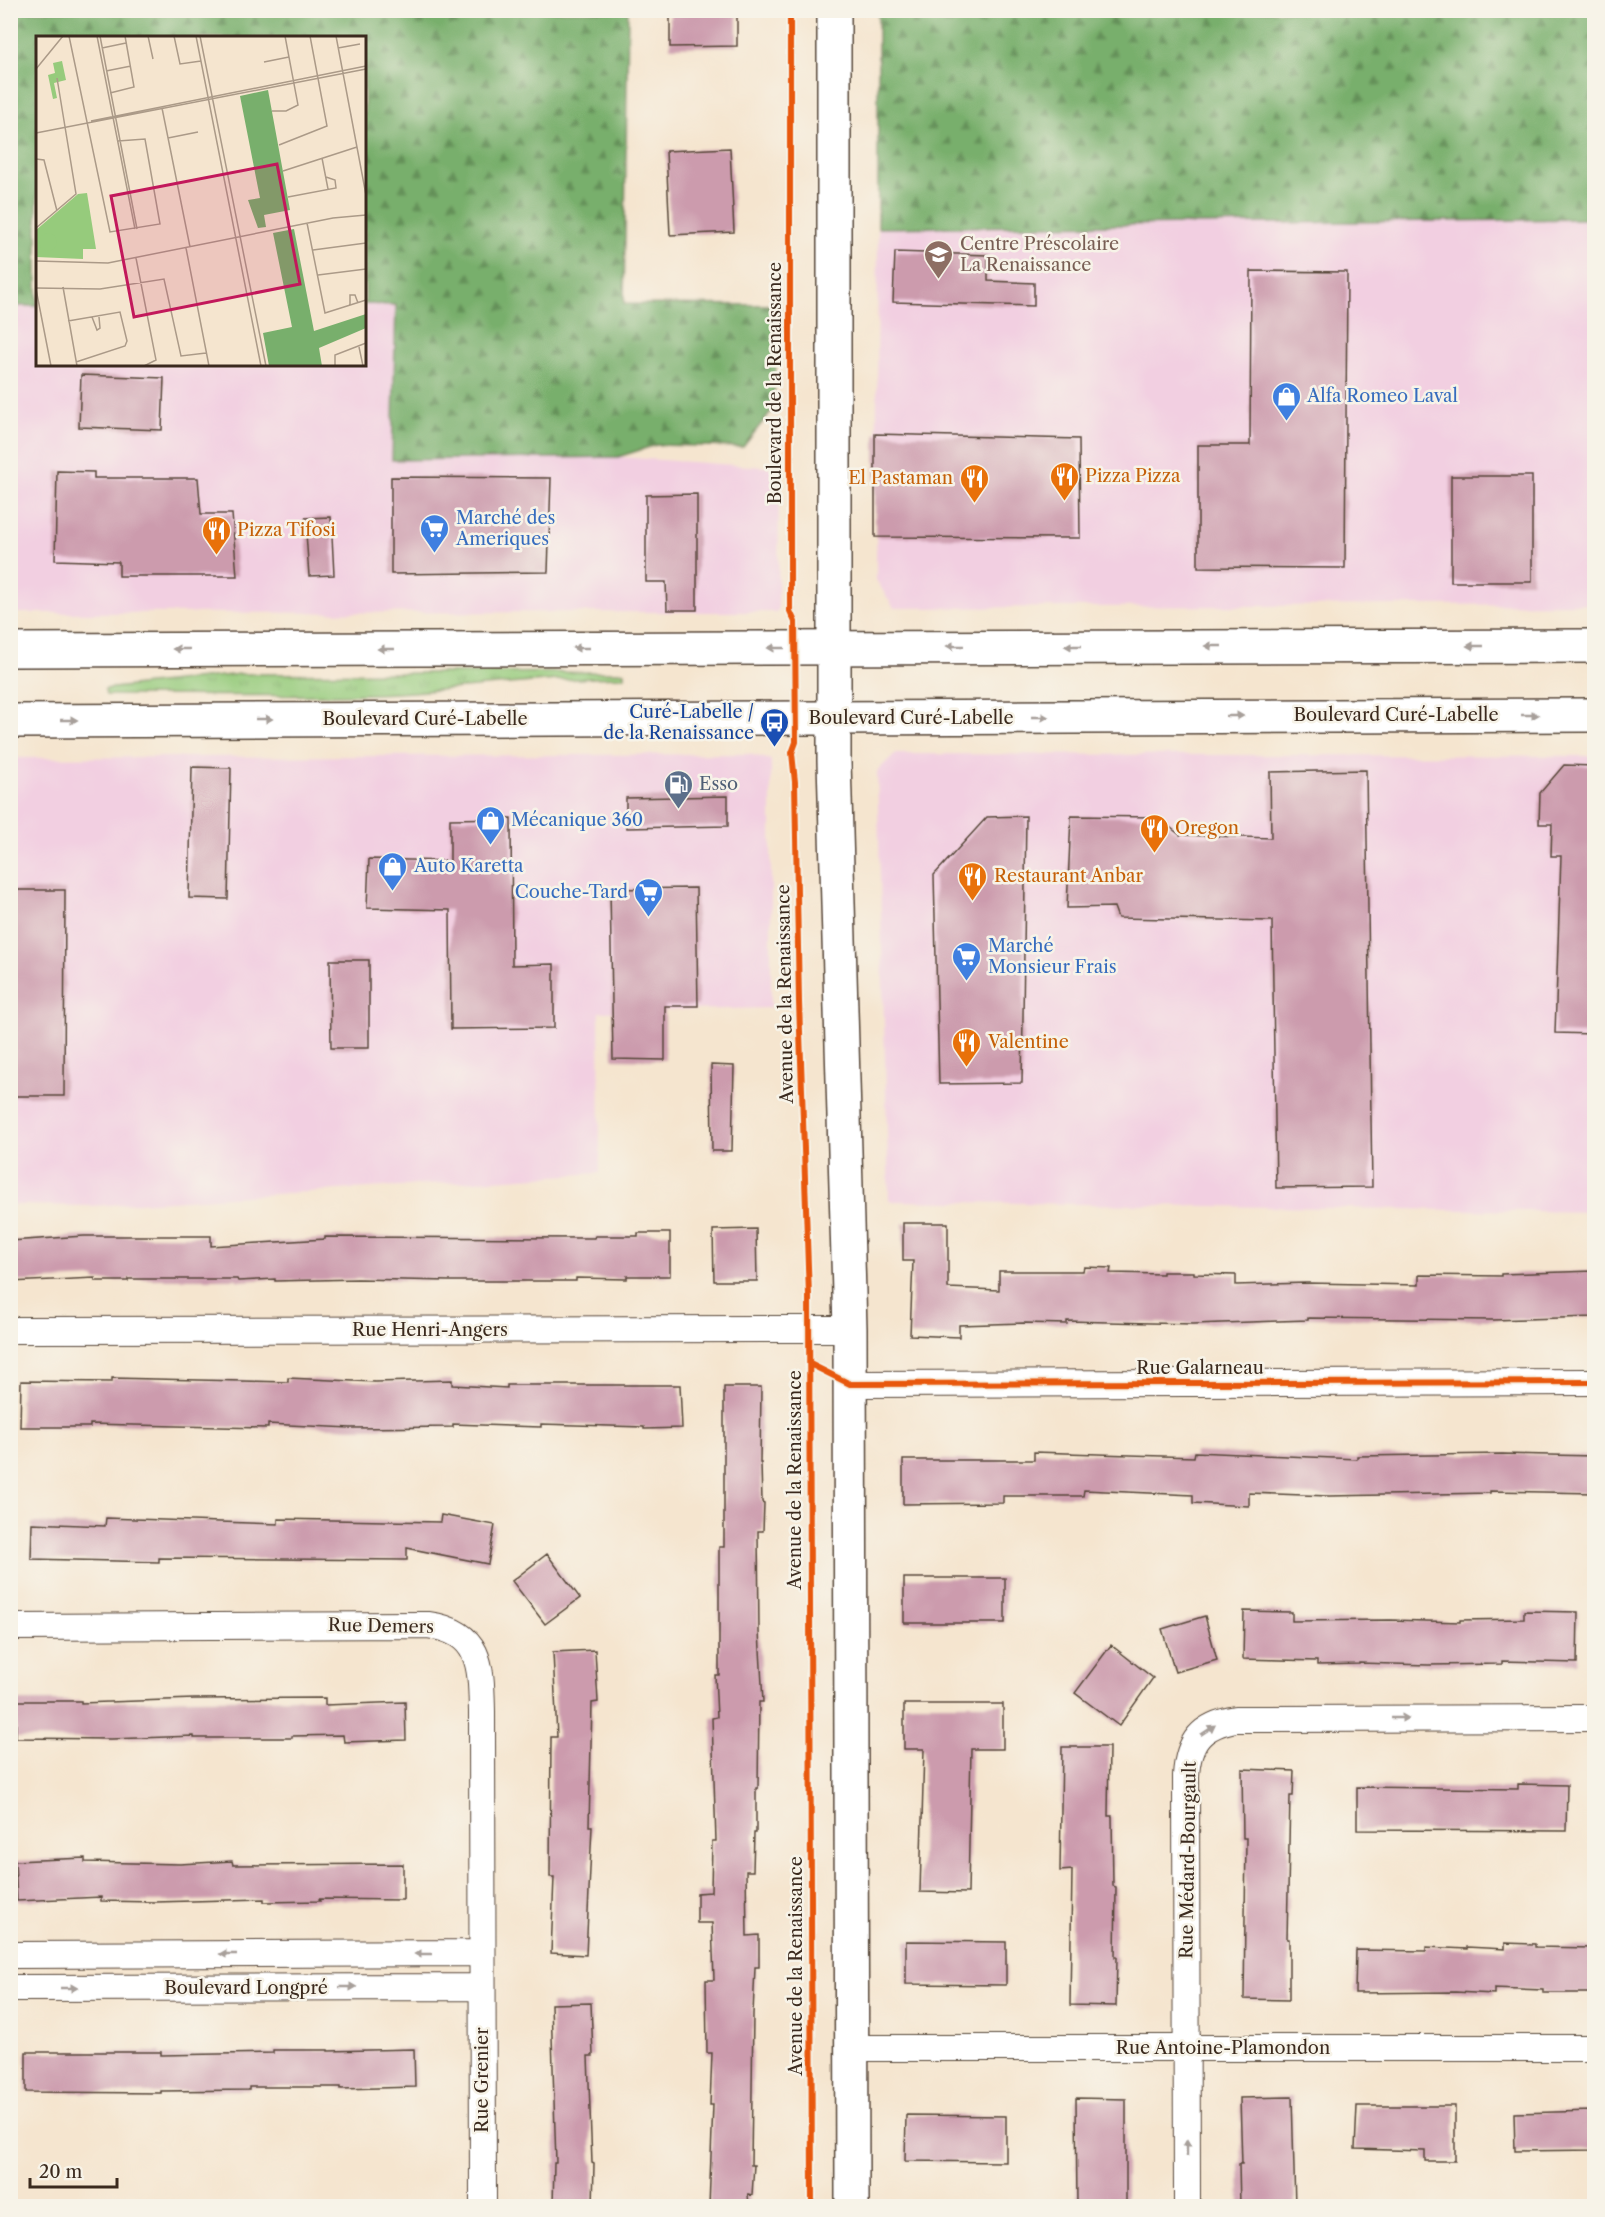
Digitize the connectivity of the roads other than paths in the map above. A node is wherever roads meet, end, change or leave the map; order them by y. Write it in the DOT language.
graph roads {
  1 [pos="834,10"];
  2 [pos="1594,646"];
  3 [pos="834,648"];
  4 [pos="10,650"];
  5 [pos="1594,715"];
  6 [pos="835,719"];
  7 [pos="10,721"];
  8 [pos="849,1329"];
  9 [pos="10,1330"];
  10 [pos="1594,1382"];
  11 [pos="850,1384"];
  12 [pos="10,1627"];
  13 [pos="1594,1718"];
  14 [pos="481,1953"];
  15 [pos="10,1955"];
  16 [pos="482,1987"];
  17 [pos="10,1988"];
  18 [pos="852,2048"];
  19 [pos="1186,2048"];
  20 [pos="1594,2048"];
  21 [pos="483,2206"];
  22 [pos="852,2206"];
  23 [pos="1187,2206"];
  1 -- 3 [label="main road"];
  2 -- 3 [label="main road, one-way"];
  3 -- 4 [label="main road, one-way"];
  3 -- 6 [label="main road"];
  6 -- 5 [label="main road, Boulevard Curé-Labelle, one-way"];
  7 -- 6 [label="main road, Boulevard Curé-Labelle, one-way"];
  6 -- 8 [label="main road"];
  8 -- 9 [label="street, Rue Henri-Angers"];
  8 -- 11 [label="main road"];
  10 -- 11 [label="street, Rue Galarneau"];
  11 -- 18 [label="main road"];
  12 -- 14 [label="street, Rue Demers"];
  19 -- 13 [label="street, Rue Médard-Bourgault, one-way"];
  14 -- 15 [label="street, Boulevard Longpré, one-way"];
  14 -- 16 [label="street, Rue Grenier"];
  17 -- 16 [label="street, Boulevard Longpré, one-way"];
  16 -- 21 [label="street, Rue Grenier"];
  18 -- 19 [label="street, Rue Antoine-Plamondon"];
  18 -- 22 [label="main road"];
  19 -- 20 [label="street, Rue Antoine-Plamondon"];
  23 -- 19 [label="street, Rue Médard-Bourgault, one-way"];
}
